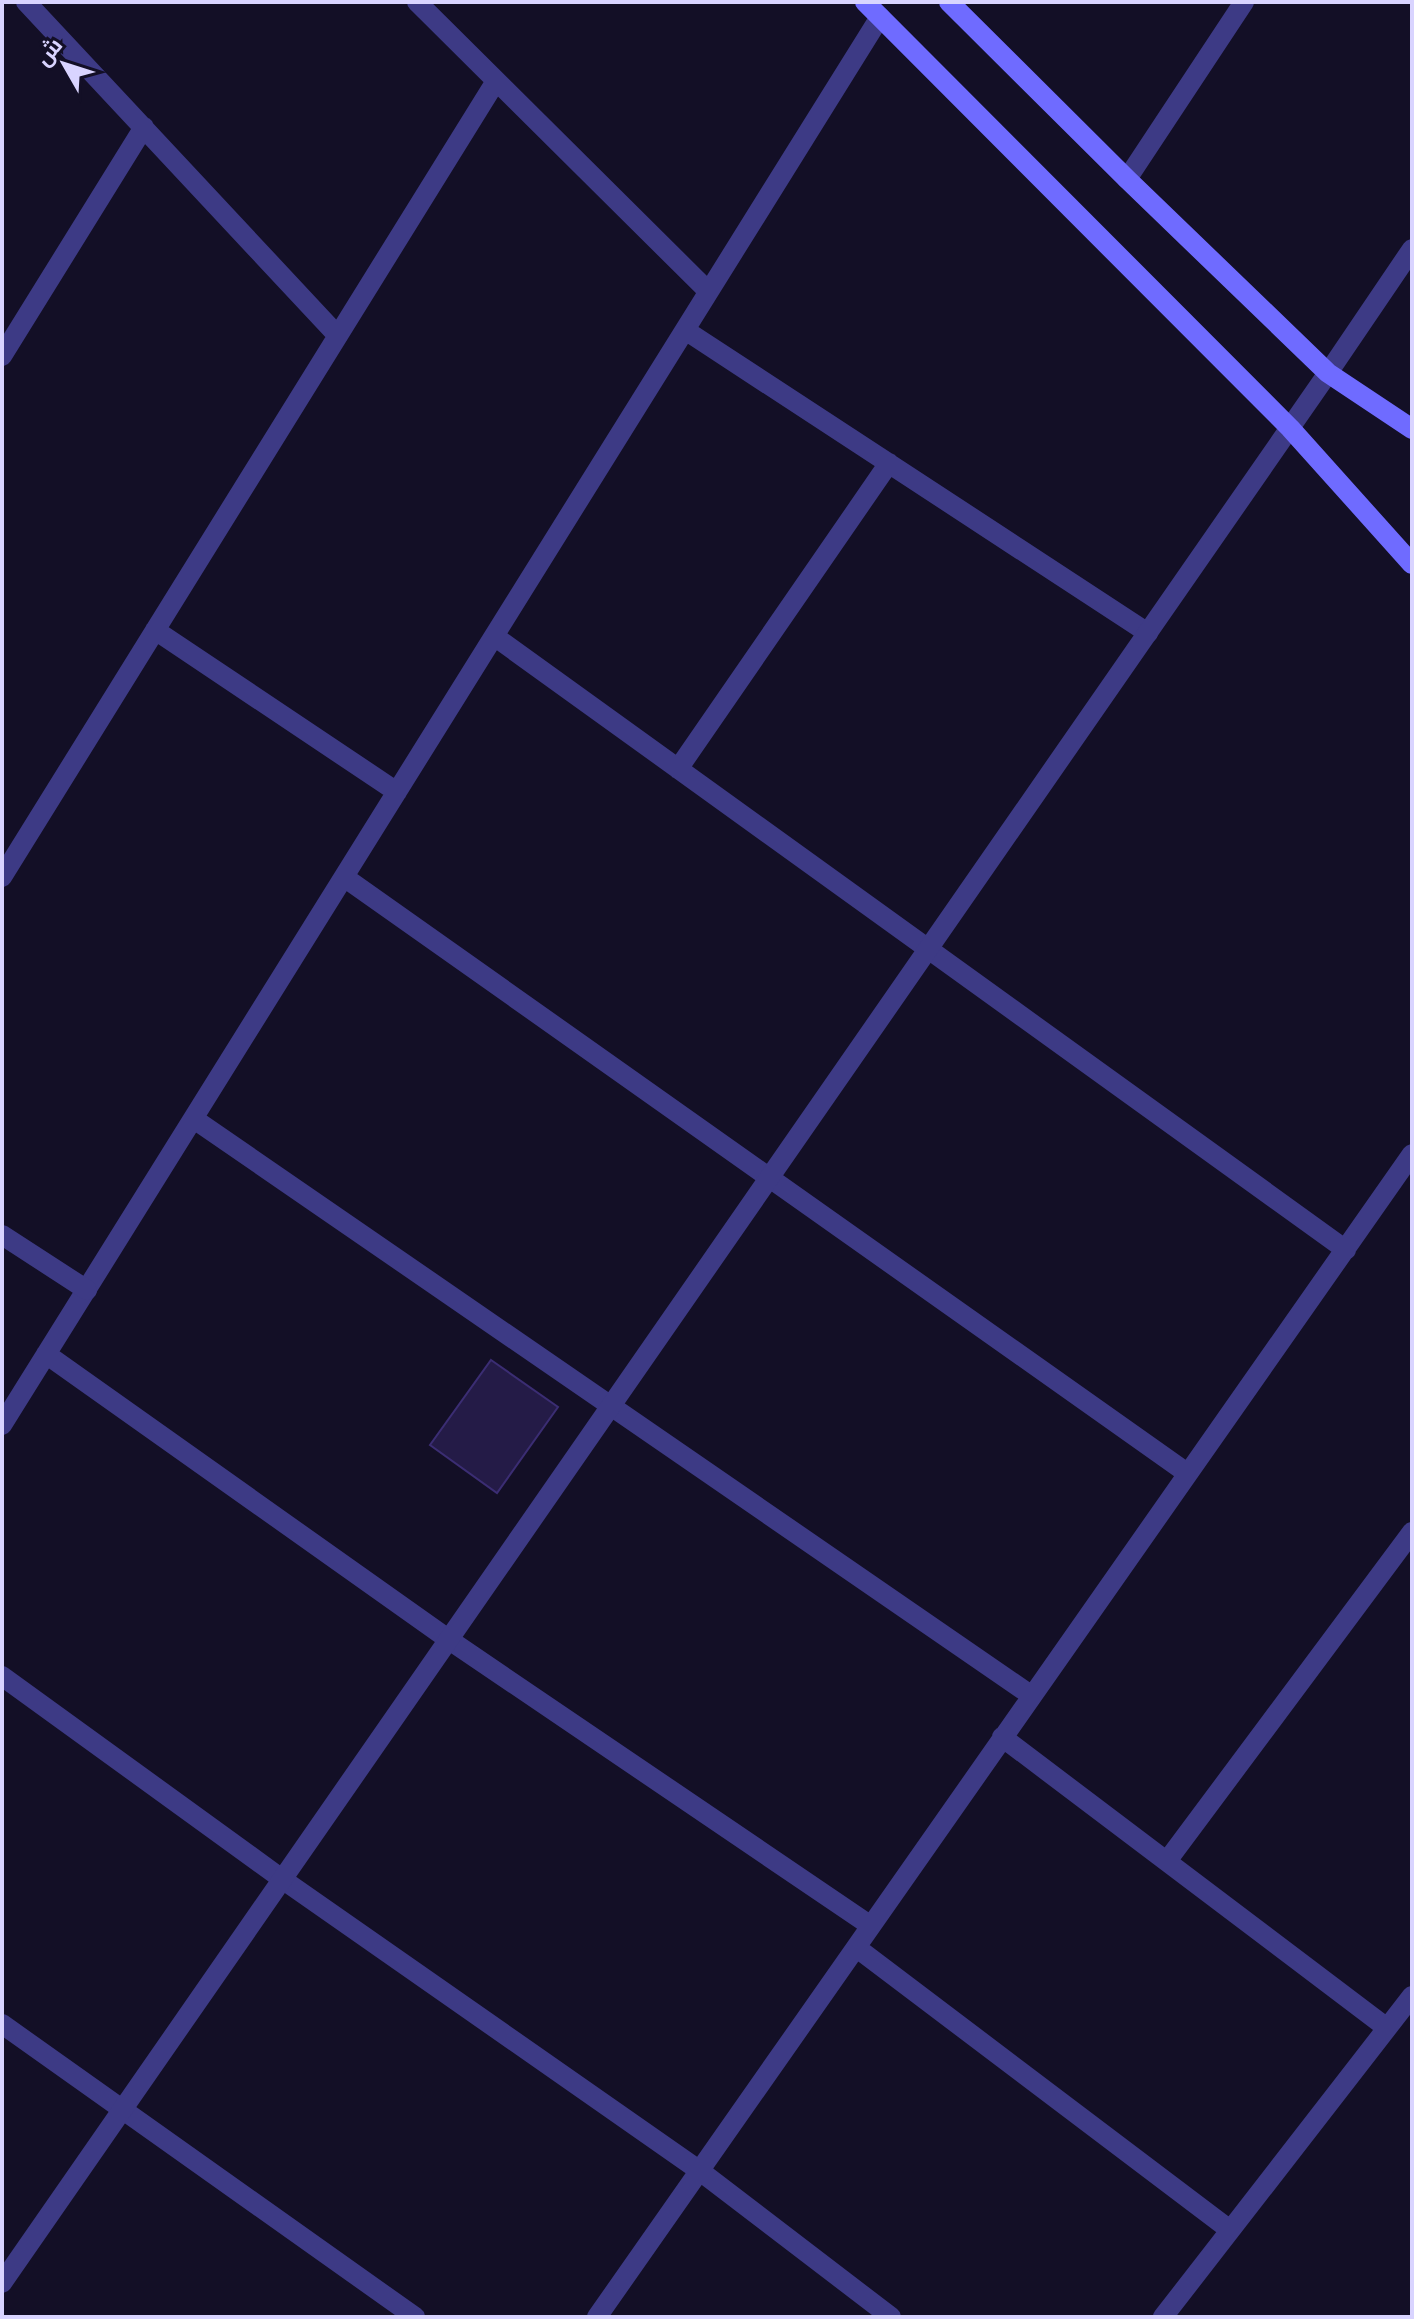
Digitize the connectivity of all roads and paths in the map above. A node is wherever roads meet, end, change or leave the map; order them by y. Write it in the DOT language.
graph roads {
  1 [pos="26,2"];
  2 [pos="417,2"];
  3 [pos="865,2"];
  4 [pos="949,2"];
  5 [pos="1244,2"];
  6 [pos="880,17"];
  7 [pos="496,81"];
  8 [pos="144,127"];
  9 [pos="1127,179"];
  10 [pos="1412,249"];
  11 [pos="708,291"];
  12 [pos="685,330"];
  13 [pos="338,336"];
  14 [pos="2,356"];
  15 [pos="1328,373"];
  16 [pos="1290,428"];
  17 [pos="1412,429"];
  18 [pos="889,463"];
  19 [pos="1412,564"];
  20 [pos="155,630"];
  21 [pos="1148,633"];
  22 [pos="494,636"];
  23 [pos="678,769"];
  24 [pos="397,792"];
  25 [pos="3,874"];
  26 [pos="344,877"];
  27 [pos="928,949"];
  28 [pos="194,1119"];
  29 [pos="1412,1154"];
  30 [pos="769,1178"];
  31 [pos="2,1235"];
  32 [pos="1346,1250"];
  33 [pos="87,1290"];
  34 [pos="46,1354"];
  35 [pos="611,1406"];
  36 [pos="2,1425"];
  37 [pos="1187,1473"];
  38 [pos="1412,1532"];
  39 [pos="448,1639"];
  40 [pos="2,1676"];
  41 [pos="1032,1696"];
  42 [pos="1002,1737"];
  43 [pos="1167,1861"];
  44 [pos="282,1879"];
  45 [pos="871,1926"];
  46 [pos="857,1948"];
  47 [pos="1412,1996"];
  48 [pos="2,2024"];
  49 [pos="1387,2028"];
  50 [pos="123,2109"];
  51 [pos="700,2171"];
  52 [pos="1230,2230"];
  53 [pos="2,2283"];
  54 [pos="415,2317"];
  55 [pos="597,2317"];
  56 [pos="891,2317"];
  57 [pos="1163,2317"];
  1 -- 8 [label="street"];
  2 -- 7 [label="street"];
  3 -- 6 [label="main road"];
  4 -- 9 [label="main road"];
  5 -- 9 [label="street"];
  6 -- 11 [label="street"];
  6 -- 16 [label="main road"];
  7 -- 11 [label="street"];
  7 -- 13 [label="street"];
  8 -- 13 [label="street"];
  8 -- 14 [label="street"];
  9 -- 15 [label="main road"];
  10 -- 15 [label="street"];
  11 -- 12 [label="street"];
  12 -- 18 [label="street"];
  12 -- 22 [label="street"];
  13 -- 20 [label="street"];
  15 -- 16 [label="street"];
  15 -- 17 [label="main road"];
  16 -- 19 [label="main road"];
  16 -- 21 [label="street"];
  18 -- 21 [label="street"];
  18 -- 23 [label="street"];
  20 -- 24 [label="street"];
  20 -- 25 [label="street"];
  21 -- 27 [label="street"];
  22 -- 23 [label="street"];
  22 -- 24 [label="street"];
  23 -- 27 [label="street"];
  24 -- 26 [label="street"];
  26 -- 28 [label="street"];
  26 -- 30 [label="street"];
  27 -- 30 [label="street"];
  27 -- 32 [label="street"];
  28 -- 33 [label="street"];
  28 -- 35 [label="street"];
  29 -- 32 [label="street"];
  30 -- 35 [label="street"];
  30 -- 37 [label="street"];
  31 -- 33 [label="street"];
  32 -- 37 [label="street"];
  33 -- 34 [label="street"];
  34 -- 36 [label="street"];
  34 -- 39 [label="street"];
  35 -- 39 [label="street"];
  35 -- 41 [label="street"];
  37 -- 41 [label="street"];
  38 -- 43 [label="street"];
  39 -- 44 [label="street"];
  39 -- 45 [label="street"];
  40 -- 44 [label="street"];
  41 -- 42 [label="street"];
  42 -- 43 [label="street"];
  42 -- 45 [label="street"];
  43 -- 49 [label="street"];
  44 -- 50 [label="street"];
  44 -- 51 [label="street"];
  45 -- 46 [label="street"];
  46 -- 51 [label="street"];
  46 -- 52 [label="street"];
  47 -- 49 [label="street"];
  48 -- 50 [label="street"];
  49 -- 52 [label="street"];
  50 -- 53 [label="street"];
  50 -- 54 [label="street"];
  51 -- 55 [label="street"];
  51 -- 56 [label="street"];
  52 -- 57 [label="street"];
}
